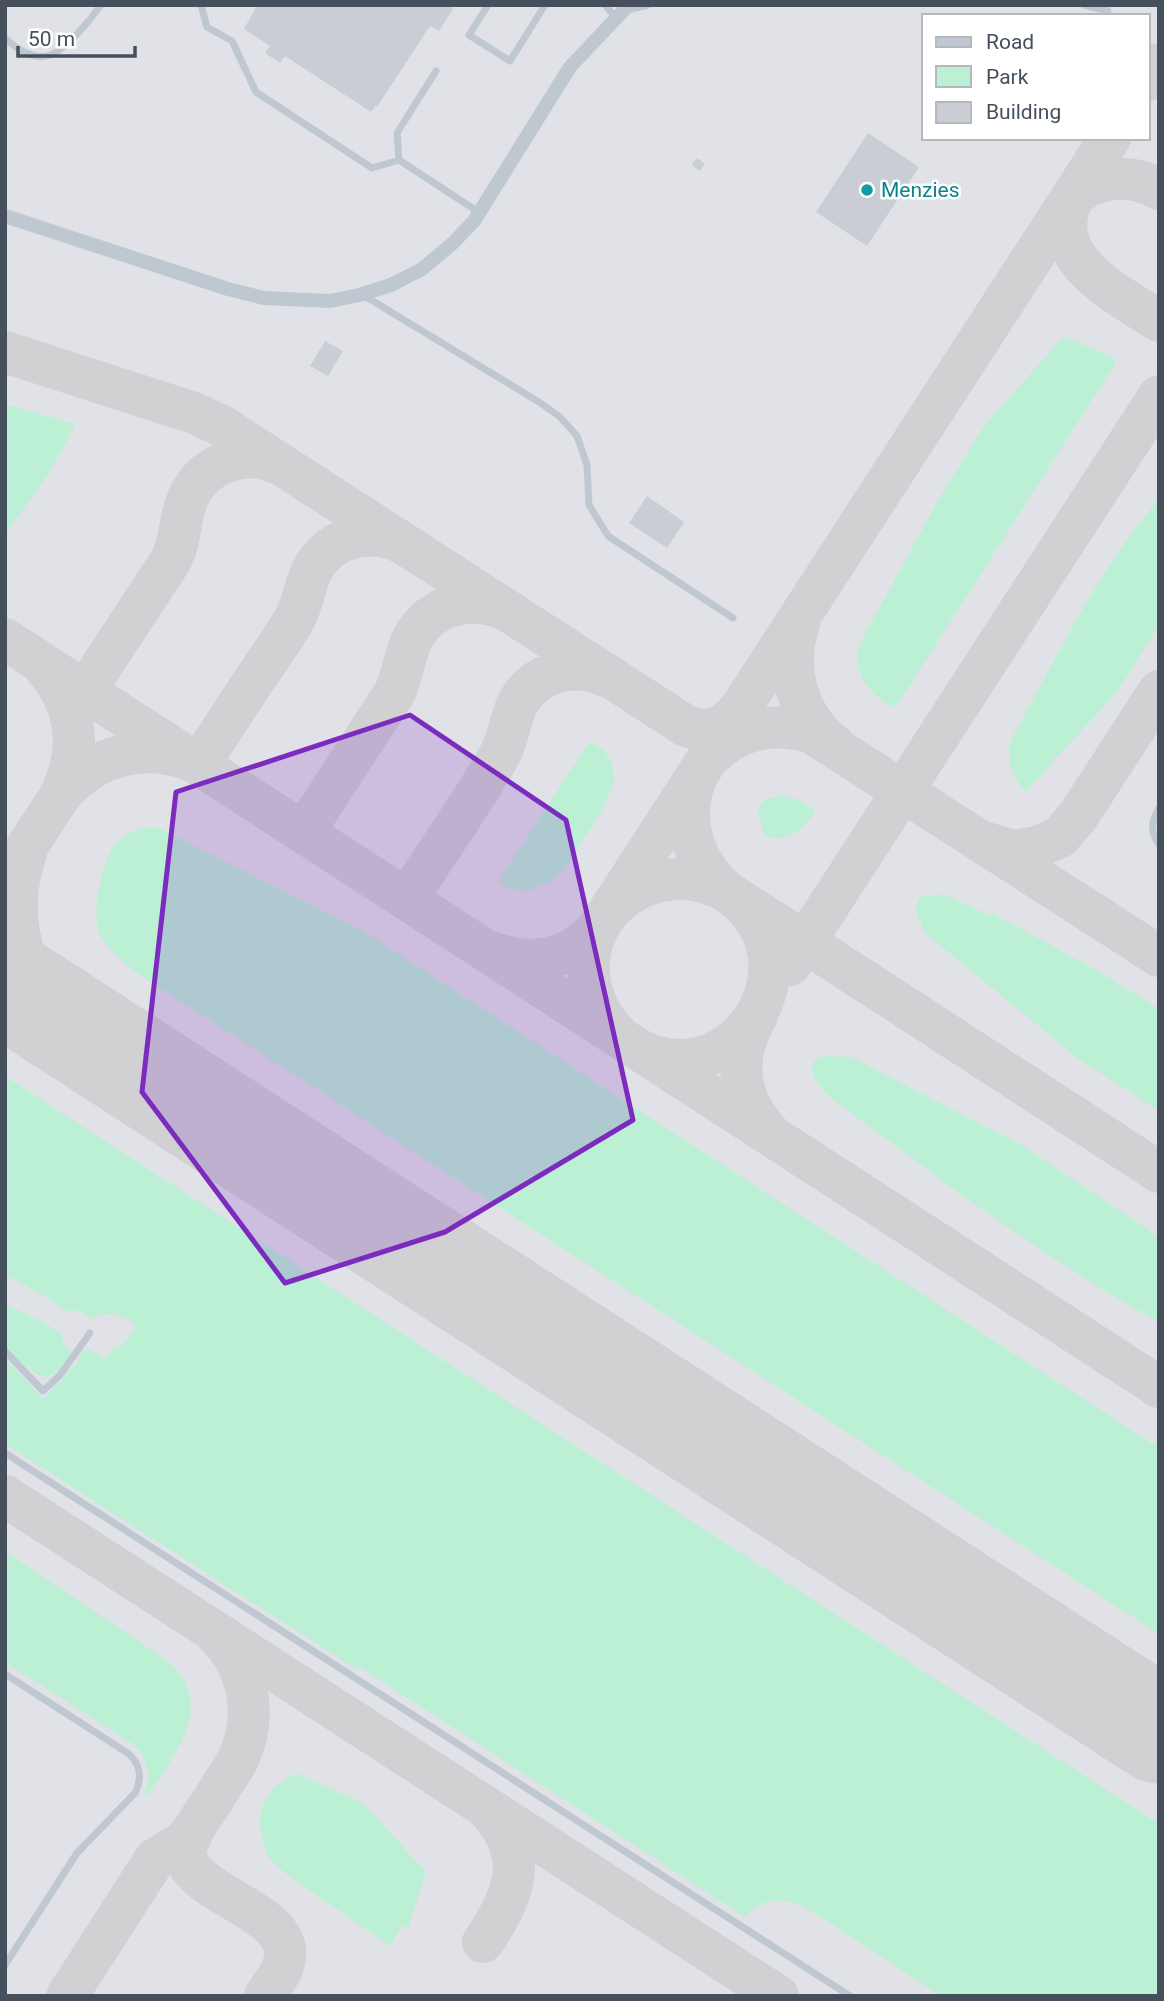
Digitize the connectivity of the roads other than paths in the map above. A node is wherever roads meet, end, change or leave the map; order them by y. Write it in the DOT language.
graph roads {
  1 [pos="102,5"];
  2 [pos="201,5"];
  3 [pos="488,5"];
  4 [pos="545,5"];
  5 [pos="605,5"];
  6 [pos="648,5"];
  7 [pos="1084,5"];
  8 [pos="627,9"];
  9 [pos="1108,11"];
  10 [pos="5,38"];
  11 [pos="436,71"];
  12 [pos="400,160"];
  13 [pos="480,213"];
  14 [pos="5,216"];
  15 [pos="361,294"];
  16 [pos="733,618"];
  17 [pos="1159,808"];
  18 [pos="1159,844"];
  19 [pos="90,1333"];
  20 [pos="5,1351"];
  21 [pos="5,1453"];
  22 [pos="5,1674"];
  23 [pos="5,1965"];
  24 [pos="850,1996"];
  1 -- 10 [label="lane"];
  2 -- 12 [label="lane"];
  3 -- 4 [label="lane"];
  5 -- 8 [label="lane"];
  6 -- 8 [label="lane"];
  7 -- 9 [label="lane"];
  8 -- 13 [label="street"];
  11 -- 12 [label="lane"];
  12 -- 13 [label="lane"];
  13 -- 15 [label="street"];
  14 -- 15 [label="street"];
  15 -- 16 [label="lane"];
  17 -- 18 [label="lane"];
  19 -- 20 [label="lane"];
  21 -- 24 [label="lane"];
  22 -- 23 [label="lane"];
}
